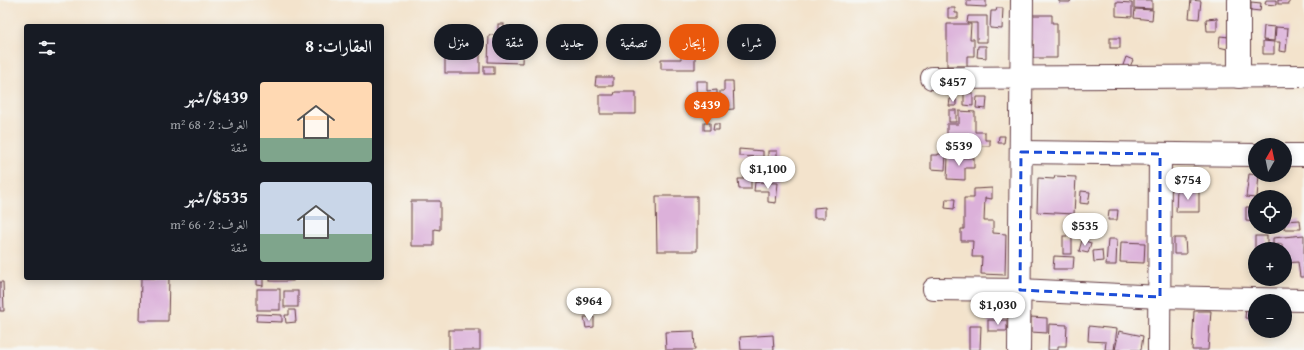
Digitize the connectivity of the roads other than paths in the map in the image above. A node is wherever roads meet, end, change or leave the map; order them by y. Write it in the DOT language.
graph roads {
  1 [pos="1022,0"];
  2 [pos="1239,0"];
  3 [pos="1304,76"];
  4 [pos="1239,77"];
  5 [pos="932,78"];
  6 [pos="1022,78"];
  7 [pos="1021,152"];
  8 [pos="1160,154"];
  9 [pos="1248,155"];
  10 [pos="1292,155"];
  11 [pos="1304,155"];
  12 [pos="934,289"];
  13 [pos="1020,290"];
  14 [pos="1160,297"];
  15 [pos="1304,300"];
  16 [pos="1019,350"];
  17 [pos="1159,350"];
  1 -- 6 [label="street"];
  2 -- 4 [label="street"];
  3 -- 4 [label="street"];
  4 -- 6 [label="street"];
  5 -- 6 [label="street"];
  6 -- 7 [label="street"];
  7 -- 8 [label="street"];
  7 -- 13 [label="street"];
  8 -- 9 [label="street"];
  8 -- 14 [label="street"];
  10 -- 11 [label="street"];
  12 -- 13 [label="street"];
  13 -- 14 [label="street"];
  13 -- 16 [label="street"];
  14 -- 15 [label="street"];
  14 -- 17 [label="street"];
}
